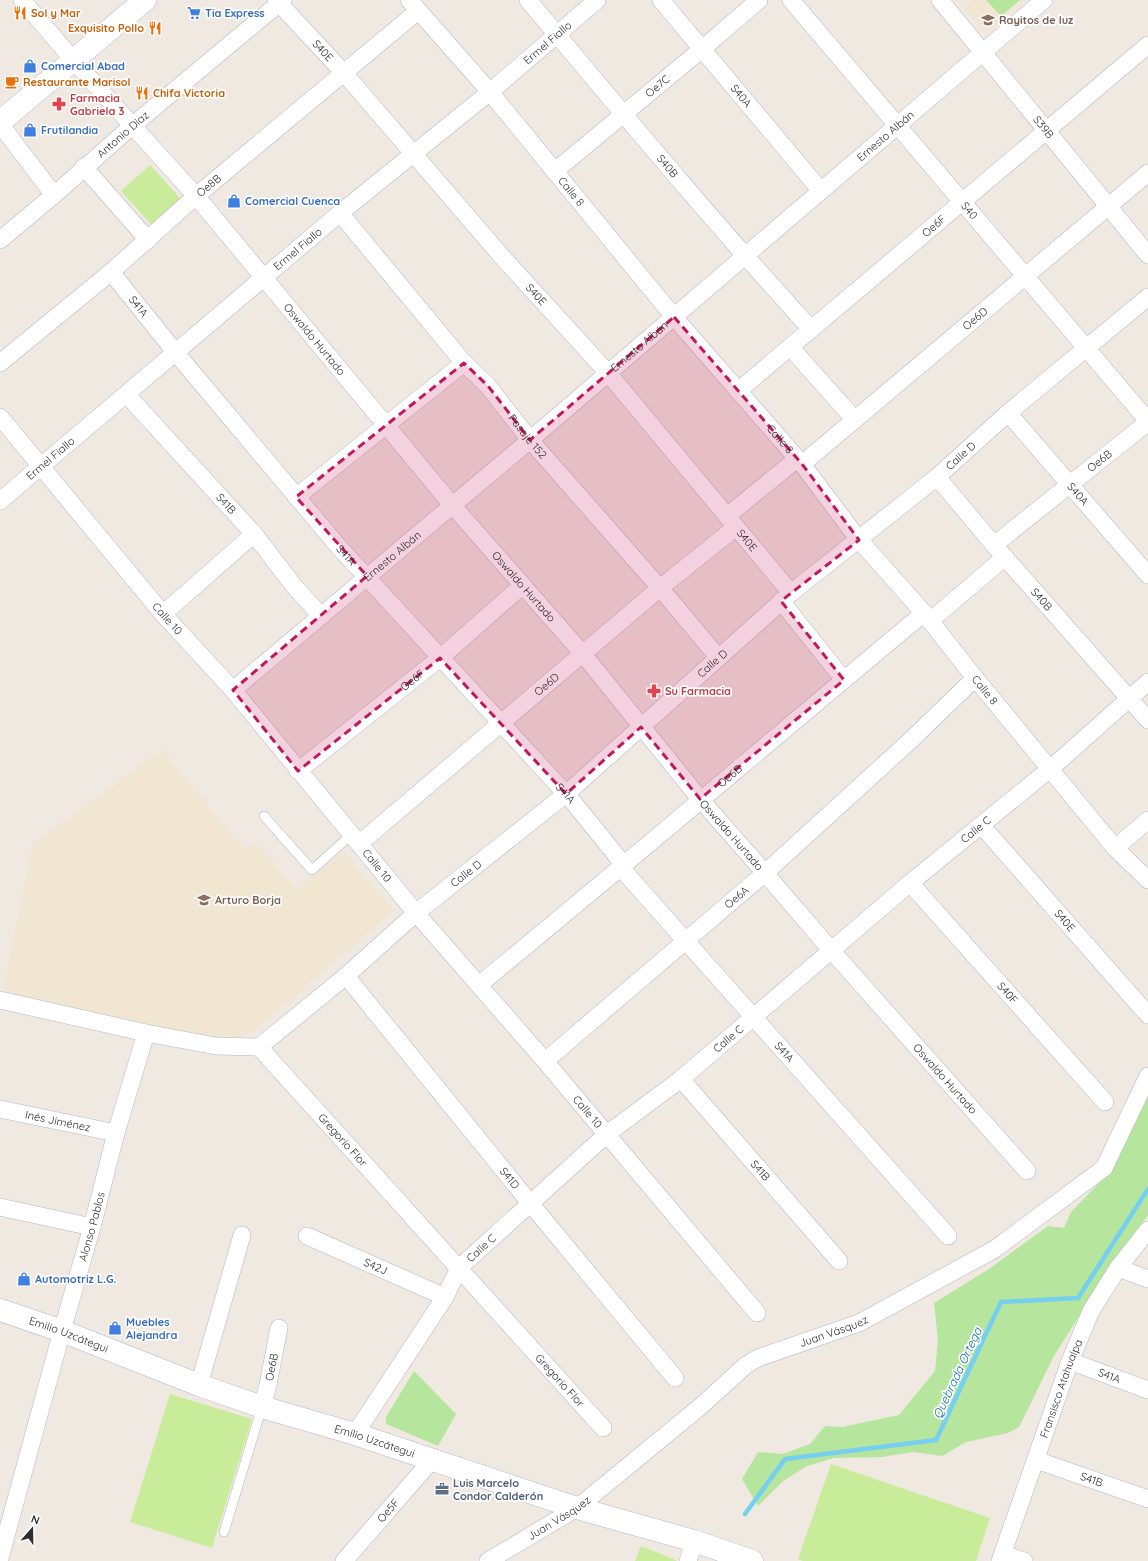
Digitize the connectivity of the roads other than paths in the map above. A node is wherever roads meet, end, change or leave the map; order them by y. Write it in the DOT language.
graph roads {
  1 [pos="22,0"];
  2 [pos="145,0"];
  3 [pos="528,0"];
  4 [pos="597,0"];
  5 [pos="661,0"];
  6 [pos="759,0"];
  7 [pos="791,0"];
  8 [pos="940,0"];
  9 [pos="1044,0"];
  10 [pos="279,1"];
  11 [pos="414,5"];
  12 [pos="557,34"];
  13 [pos="1148,45"];
  14 [pos="702,49"];
  15 [pos="984,52"];
  16 [pos="74,61"];
  17 [pos="344,73"];
  18 [pos="490,92"];
  19 [pos="622,114"];
  20 [pos="0,123"];
  21 [pos="132,126"];
  22 [pos="897,126"];
  23 [pos="1047,130"];
  24 [pos="413,153"];
  25 [pos="84,168"];
  26 [pos="555,171"];
  27 [pos="1148,173"];
  28 [pos="821,191"];
  29 [pos="54,195"];
  30 [pos="196,196"];
  31 [pos="961,202"];
  32 [pos="1109,206"];
  33 [pos="340,214"];
  34 [pos="0,240"];
  35 [pos="148,240"];
  36 [pos="1148,255"];
  37 [pos="744,256"];
  38 [pos="111,272"];
  39 [pos="1025,277"];
  40 [pos="263,278"];
  41 [pos="1148,297"];
  42 [pos="674,317"];
  43 [pos="811,329"];
  44 [pos="790,347"];
  45 [pos="1086,348"];
  46 [pos="176,353"];
  47 [pos="0,363"];
  48 [pos="464,363"];
  49 [pos="608,373"];
  50 [pos="738,391"];
  51 [pos="128,395"];
  52 [pos="1008,413"];
  53 [pos="0,417"];
  54 [pos="855,420"];
  55 [pos="1148,422"];
  56 [pos="386,426"];
  57 [pos="530,440"];
  58 [pos="799,462"];
  59 [pos="40,466"];
  60 [pos="937,476"];
  61 [pos="1069,484"];
  62 [pos="296,497"];
  63 [pos="0,501"];
  64 [pos="452,506"];
  65 [pos="732,522"];
  66 [pos="254,534"];
  67 [pos="860,540"];
  68 [pos="1000,551"];
  69 [pos="1148,575"];
  70 [pos="367,576"];
  71 [pos="523,585"];
  72 [pos="660,588"];
  73 [pos="786,597"];
  74 [pos="164,614"];
  75 [pos="321,616"];
  76 [pos="927,617"];
  77 [pos="583,654"];
  78 [pos="440,658"];
  79 [pos="718,658"];
  80 [pos="975,678"];
  81 [pos="844,680"];
  82 [pos="1148,682"];
  83 [pos="233,690"];
  84 [pos="1129,698"];
  85 [pos="1148,720"];
  86 [pos="502,723"];
  87 [pos="641,727"];
  88 [pos="1050,769"];
  89 [pos="298,771"];
  90 [pos="566,794"];
  91 [pos="700,799"];
  92 [pos="264,816"];
  93 [pos="1148,820"];
  94 [pos="981,825"];
  95 [pos="356,839"];
  96 [pos="1115,848"];
  97 [pos="623,867"];
  98 [pos="765,873"];
  99 [pos="1148,880"];
  100 [pos="910,883"];
  101 [pos="416,913"];
  102 [pos="685,941"];
  103 [pos="831,950"];
  104 [pos="346,976"];
  105 [pos="480,984"];
  106 [pos="0,1000"];
  107 [pos="1148,1015"];
  108 [pos="753,1017"];
  109 [pos="146,1033"];
  110 [pos="259,1047"];
  111 [pos="545,1061"];
  112 [pos="1148,1076"];
  113 [pos="681,1079"];
  114 [pos="1105,1102"];
  115 [pos="0,1108"];
  116 [pos="116,1133"];
  117 [pos="607,1134"];
  118 [pos="1027,1171"];
  119 [pos="530,1203"];
  120 [pos="0,1208"];
  121 [pos="92,1227"];
  122 [pos="1148,1230"];
  123 [pos="242,1235"];
  124 [pos="307,1236"];
  125 [pos="948,1236"];
  126 [pos="839,1261"];
  127 [pos="459,1268"];
  128 [pos="1118,1268"];
  129 [pos="1148,1279"];
  130 [pos="445,1297"];
  131 [pos="0,1310"];
  132 [pos="757,1313"];
  133 [pos="279,1328"];
  134 [pos="62,1331"];
  135 [pos="1070,1361"];
  136 [pos="675,1378"];
  137 [pos="199,1385"];
  138 [pos="1148,1390"];
  139 [pos="262,1407"];
  140 [pos="603,1428"];
  141 [pos="355,1434"];
  142 [pos="432,1460"];
  143 [pos="1036,1460"];
  144 [pos="1148,1499"];
  145 [pos="578,1508"];
  146 [pos="224,1532"];
  147 [pos="691,1551"];
  148 [pos="1001,1557"];
  149 [pos="0,1558"];
  150 [pos="11,1561"];
  151 [pos="344,1561"];
  152 [pos="488,1561"];
  153 [pos="752,1561"];
  154 [pos="1024,1561"];
  1 -- 16 [label="street, Oswaldo Hurtado"];
  2 -- 16 [label="street"];
  3 -- 12 [label="street, S40B"];
  4 -- 12 [label="street, Ermel Fiallo"];
  5 -- 14 [label="street, S40A"];
  6 -- 14 [label="street, Oe7C"];
  7 -- 22 [label="street, S40"];
  8 -- 15 [label="street, S39B"];
  9 -- 15 [label="street, Ernesto Albán"];
  10 -- 17 [label="street, S40E"];
  10 -- 21 [label="street, Antonio Diaz"];
  11 -- 17 [label="street, Oe8B"];
  11 -- 18 [label="street, Calle 8"];
  12 -- 18 [label="street, Ermel Fiallo"];
  12 -- 19 [label="street, S40B"];
  13 -- 23 [label="street, Oe6F"];
  14 -- 19 [label="street, Oe7C"];
  14 -- 28 [label="street, S40A"];
  15 -- 22 [label="street, Ernesto Albán"];
  15 -- 23 [label="street, S39B"];
  16 -- 20 [label="street"];
  16 -- 21 [label="street, Oswaldo Hurtado"];
  17 -- 24 [label="street, S40E"];
  17 -- 30 [label="street, Oe8B"];
  18 -- 24 [label="street, Ermel Fiallo"];
  18 -- 26 [label="street, Calle 8"];
  19 -- 26 [label="street, Oe7C"];
  19 -- 37 [label="street, S40B"];
  20 -- 29 [label="street"];
  21 -- 25 [label="street, Antonio Diaz"];
  21 -- 30 [label="street, Oswaldo Hurtado"];
  22 -- 28 [label="street, Ernesto Albán"];
  22 -- 31 [label="street, S40"];
  23 -- 31 [label="street, Oe6F"];
  23 -- 32 [label="street, S39B"];
  24 -- 33 [label="street, Ermel Fiallo"];
  24 -- 49 [label="street, S40E"];
  25 -- 29 [label="street, Antonio Diaz"];
  25 -- 35 [label="street"];
  26 -- 42 [label="street, Calle 8"];
  27 -- 32 [label="street, Oe6D"];
  28 -- 37 [label="street, Ernesto Albán"];
  29 -- 34 [label="street, Antonio Diaz"];
  30 -- 35 [label="street, Oe8B"];
  30 -- 40 [label="street, Oswaldo Hurtado"];
  31 -- 39 [label="street, S40"];
  31 -- 43 [label="street, Oe6F"];
  32 -- 36 [label="street, S39B"];
  32 -- 39 [label="street, Oe6D"];
  33 -- 40 [label="street, Ermel Fiallo"];
  33 -- 48 [label="street, Pasaje 152"];
  35 -- 38 [label="street, Oe8B"];
  37 -- 42 [label="street, Ernesto Albán"];
  37 -- 43 [label="street, S40B"];
  38 -- 46 [label="street, S41A"];
  38 -- 47 [label="street, Oe8B"];
  39 -- 45 [label="street, S40"];
  39 -- 54 [label="street, Oe6D"];
  40 -- 46 [label="street, Ermel Fiallo"];
  40 -- 56 [label="street, Oswaldo Hurtado"];
  41 -- 45 [label="street, Calle D"];
  42 -- 49 [label="street, Ernesto Albán"];
  42 -- 50 [label="street, Calle 8"];
  43 -- 44 [label="street, Oe6F"];
  44 -- 50 [label="street, Oe6F"];
  44 -- 54 [label="street"];
  45 -- 52 [label="street, Calle D"];
  45 -- 55 [label="street, S40"];
  46 -- 51 [label="street, Ermel Fiallo"];
  46 -- 62 [label="street, S41A"];
  48 -- 56 [label="street"];
  48 -- 57 [label="street, Pasaje 152"];
  49 -- 57 [label="street, Ernesto Albán"];
  49 -- 65 [label="street, S40E"];
  50 -- 58 [label="street, Calle 8"];
  51 -- 59 [label="street, Ermel Fiallo"];
  51 -- 66 [label="street, S41B"];
  52 -- 60 [label="street, Calle D"];
  52 -- 61 [label="street, S40A"];
  53 -- 59 [label="street, Calle 10"];
  54 -- 58 [label="street, Oe6D"];
  55 -- 61 [label="street, Oe6B"];
  56 -- 62 [label="street"];
  56 -- 64 [label="street, Oswaldo Hurtado"];
  57 -- 64 [label="street, Ernesto Albán"];
  57 -- 72 [label="street, Pasaje 152"];
  58 -- 65 [label="street, Oe6D"];
  58 -- 67 [label="street, Calle 8"];
  59 -- 63 [label="street, Ermel Fiallo"];
  59 -- 74 [label="street, Calle 10"];
  60 -- 67 [label="street, Calle D"];
  60 -- 68 [label="street, S40B"];
  61 -- 68 [label="street, Oe6B"];
  61 -- 69 [label="street, S40A"];
  62 -- 70 [label="street, S41A"];
  64 -- 70 [label="street, Ernesto Albán"];
  64 -- 71 [label="street, Oswaldo Hurtado"];
  65 -- 72 [label="street, Oe6D"];
  65 -- 73 [label="street, S40E"];
  66 -- 74 [label="street"];
  66 -- 75 [label="street, S41B"];
  67 -- 73 [label="street, Calle D"];
  67 -- 76 [label="street, Calle 8"];
  68 -- 76 [label="street, Oe6B"];
  68 -- 84 [label="street, S40B"];
  70 -- 75 [label="street, Ernesto Albán"];
  70 -- 78 [label="street, S41A"];
  71 -- 77 [label="street, Oswaldo Hurtado"];
  71 -- 78 [label="street, Oe6F"];
  72 -- 77 [label="street, Oe6D"];
  72 -- 79 [label="street, Pasaje 152"];
  73 -- 79 [label="street, Calle D"];
  73 -- 81 [label="street, S40E"];
  74 -- 83 [label="street, Calle 10"];
  75 -- 83 [label="street, Ernesto Albán"];
  76 -- 80 [label="street, Calle 8"];
  76 -- 81 [label="street, Oe6B"];
  77 -- 86 [label="street, Oe6D"];
  77 -- 87 [label="street, Oswaldo Hurtado"];
  78 -- 86 [label="street, S41A"];
  78 -- 89 [label="street, Oe6F"];
  79 -- 87 [label="street, Calle D"];
  80 -- 88 [label="street, Calle 8"];
  80 -- 98 [label="street, Oe6A"];
  81 -- 91 [label="street, Oe6B"];
  82 -- 84 [label="street, Calle C"];
  83 -- 89 [label="street, Calle 10"];
  84 -- 85 [label="street, S40B"];
  84 -- 88 [label="street, Calle C"];
  86 -- 90 [label="street, S41A"];
  86 -- 95 [label="street, Oe6D"];
  87 -- 90 [label="street, Calle D"];
  87 -- 91 [label="street, Oswaldo Hurtado"];
  88 -- 94 [label="street, Calle C"];
  88 -- 96 [label="street, Calle 8"];
  89 -- 95 [label="street, Calle 10"];
  90 -- 97 [label="street, S41A"];
  90 -- 101 [label="street, Calle D"];
  91 -- 97 [label="street, Oe6B"];
  91 -- 98 [label="street, Oswaldo Hurtado"];
  92 -- 95 [label="lane"];
  93 -- 96 [label="street"];
  94 -- 100 [label="street, Calle C"];
  94 -- 107 [label="street, S40E"];
  95 -- 101 [label="street, Calle 10"];
  96 -- 99 [label="street, Calle 8"];
  97 -- 102 [label="street, S41A"];
  97 -- 105 [label="street, Oe6B"];
  98 -- 102 [label="street, Oe6A"];
  98 -- 103 [label="street, Oswaldo Hurtado"];
  100 -- 103 [label="street, Calle C"];
  100 -- 114 [label="street, S40F"];
  101 -- 104 [label="street, Calle D"];
  101 -- 105 [label="street, Calle 10"];
  102 -- 108 [label="street, S41A"];
  102 -- 111 [label="street, Oe6A"];
  103 -- 108 [label="street, Calle C"];
  103 -- 118 [label="street, Oswaldo Hurtado"];
  104 -- 110 [label="street, Calle D"];
  104 -- 119 [label="street, S41D"];
  105 -- 111 [label="street, Calle 10"];
  106 -- 109 [label="street"];
  108 -- 113 [label="street, Calle C"];
  108 -- 125 [label="street, S41A"];
  109 -- 110 [label="street"];
  109 -- 116 [label="street, Alonso Pablos"];
  110 -- 127 [label="street, Gregorio Flor"];
  111 -- 117 [label="street, Calle 10"];
  112 -- 145 [label="street, Juan Vásquez"];
  113 -- 117 [label="street, Calle C"];
  113 -- 126 [label="street, S41B"];
  115 -- 116 [label="street, Inés Jiménez"];
  116 -- 121 [label="street, Alonso Pablos"];
  117 -- 119 [label="street, Calle C"];
  117 -- 132 [label="street, Calle 10"];
  119 -- 127 [label="street, Calle C"];
  119 -- 136 [label="street, S41D"];
  120 -- 121 [label="street"];
  121 -- 134 [label="street, Alonso Pablos"];
  122 -- 128 [label="street, Fransisco Atahualpa"];
  123 -- 137 [label="street"];
  124 -- 130 [label="street, S42J"];
  127 -- 130 [label="street, Calle C"];
  127 -- 140 [label="street, Gregorio Flor"];
  128 -- 129 [label="street"];
  128 -- 135 [label="street, Fransisco Atahualpa"];
  130 -- 141 [label="street, Calle C"];
  131 -- 134 [label="street, Emilio Uzcátegui"];
  133 -- 139 [label="street, Oe6B"];
  134 -- 137 [label="street, Emilio Uzcátegui"];
  134 -- 149 [label="street, Alonso Pablos"];
  135 -- 138 [label="street, S41A"];
  135 -- 143 [label="street, Fransisco Atahualpa"];
  137 -- 139 [label="street, Emilio Uzcátegui"];
  139 -- 141 [label="street, Emilio Uzcátegui"];
  139 -- 146 [label="lane"];
  141 -- 142 [label="street, Emilio Uzcátegui"];
  142 -- 145 [label="street, Emilio Uzcátegui"];
  142 -- 151 [label="street, Oe5F"];
  143 -- 144 [label="street, S41B"];
  143 -- 148 [label="street, Fransisco Atahualpa"];
  145 -- 147 [label="street, Emilio Uzcátegui"];
  145 -- 152 [label="street, Juan Vásquez"];
  147 -- 153 [label="street, Emilio Uzcátegui"];
  148 -- 154 [label="street"];
  149 -- 150 [label="street"];
}
